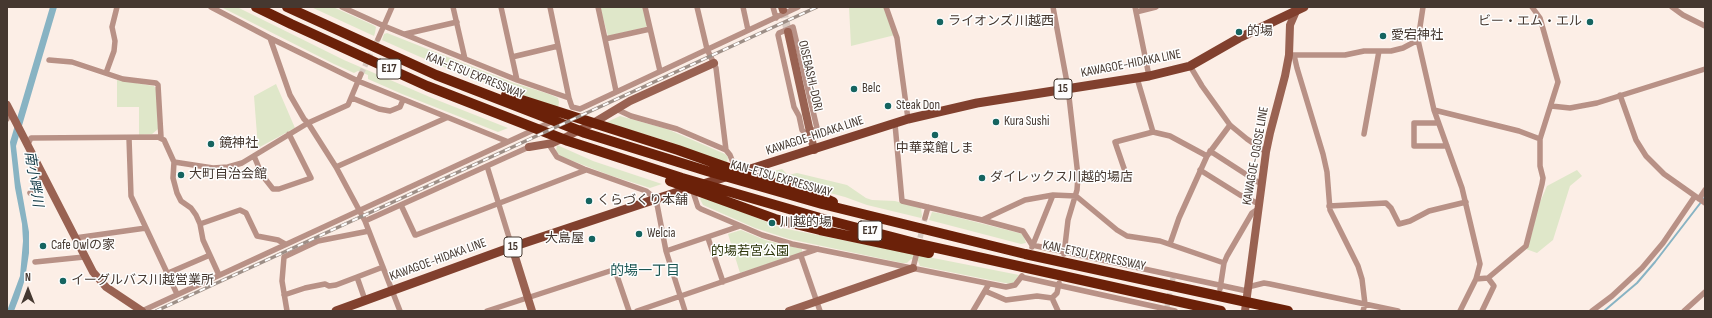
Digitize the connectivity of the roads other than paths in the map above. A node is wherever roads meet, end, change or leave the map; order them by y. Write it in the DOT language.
graph roads {
  1 [pos="117,7"];
  2 [pos="211,7"];
  3 [pos="256,7"];
  4 [pos="286,7"];
  5 [pos="342,7"];
  6 [pos="392,7"];
  7 [pos="453,7"];
  8 [pos="501,7"];
  9 [pos="550,7"];
  10 [pos="598,7"];
  11 [pos="645,7"];
  12 [pos="697,7"];
  13 [pos="743,7"];
  14 [pos="773,7"];
  15 [pos="798,7"];
  16 [pos="886,7"];
  17 [pos="1053,7"];
  18 [pos="1156,7"];
  19 [pos="1424,7"];
  20 [pos="1532,7"];
  21 [pos="787,8"];
  22 [pos="1299,8"];
  23 [pos="1676,8"];
  24 [pos="1135,9"];
  25 [pos="776,18"];
  26 [pos="457,22"];
  27 [pos="384,26"];
  28 [pos="1705,26"];
  29 [pos="650,29"];
  30 [pos="748,30"];
  31 [pos="791,30"];
  32 [pos="404,34"];
  33 [pos="270,38"];
  34 [pos="378,39"];
  35 [pos="605,39"];
  36 [pos="1418,40"];
  37 [pos="558,46"];
  38 [pos="707,49"];
  39 [pos="1379,51"];
  40 [pos="1292,55"];
  41 [pos="512,57"];
  42 [pos="465,59"];
  43 [pos="49,60"];
  44 [pos="714,63"];
  45 [pos="1190,66"];
  46 [pos="1705,69"];
  47 [pos="660,71"];
  48 [pos="106,74"];
  49 [pos="361,74"];
  50 [pos="436,75"];
  51 [pos="1149,76"];
  52 [pos="1137,78"];
  53 [pos="517,80"];
  54 [pos="358,81"];
  55 [pos="1068,88"];
  56 [pos="616,91"];
  57 [pos="1620,95"];
  58 [pos="352,98"];
  59 [pos="569,98"];
  60 [pos="403,100"];
  61 [pos="1551,106"];
  62 [pos="580,109"];
  63 [pos="616,109"];
  64 [pos="1434,110"];
  65 [pos="9,111"];
  66 [pos="446,118"];
  67 [pos="908,119"];
  68 [pos="308,123"];
  69 [pos="1438,123"];
  70 [pos="895,124"];
  71 [pos="1230,125"];
  72 [pos="1153,132"];
  73 [pos="810,133"];
  74 [pos="289,134"];
  75 [pos="1364,134"];
  76 [pos="161,137"];
  77 [pos="129,138"];
  78 [pos="1540,139"];
  79 [pos="506,141"];
  80 [pos="27,142"];
  81 [pos="548,143"];
  82 [pos="1447,146"];
  83 [pos="529,147"];
  84 [pos="726,150"];
  85 [pos="814,150"];
  86 [pos="1266,152"];
  87 [pos="1208,154"];
  88 [pos="254,156"];
  89 [pos="174,162"];
  90 [pos="487,166"];
  91 [pos="336,167"];
  92 [pos="586,170"];
  93 [pos="1200,170"];
  94 [pos="43,173"];
  95 [pos="1127,177"];
  96 [pos="741,178"];
  97 [pos="677,180"];
  98 [pos="1261,184"];
  99 [pos="691,187"];
  100 [pos="1705,190"];
  101 [pos="30,193"];
  102 [pos="1053,195"];
  103 [pos="1076,196"];
  104 [pos="1697,197"];
  105 [pos="656,199"];
  106 [pos="1466,202"];
  107 [pos="1705,203"];
  108 [pos="498,204"];
  109 [pos="401,205"];
  110 [pos="1258,206"];
  111 [pos="1329,206"];
  112 [pos="928,207"];
  113 [pos="360,210"];
  114 [pos="862,214"];
  115 [pos="925,218"];
  116 [pos="982,220"];
  117 [pos="365,221"];
  118 [pos="200,224"];
  119 [pos="740,226"];
  120 [pos="146,228"];
  121 [pos="369,231"];
  122 [pos="76,238"];
  123 [pos="708,238"];
  124 [pos="285,244"];
  125 [pos="1170,244"];
  126 [pos="512,247"];
  127 [pos="818,249"];
  128 [pos="1029,249"];
  129 [pos="666,252"];
  130 [pos="1064,253"];
  131 [pos="210,255"];
  132 [pos="801,256"];
  133 [pos="916,256"];
  134 [pos="84,258"];
  135 [pos="35,262"];
  136 [pos="1224,263"];
  137 [pos="383,267"];
  138 [pos="913,268"];
  139 [pos="166,274"];
  140 [pos="1022,274"];
  141 [pos="219,275"];
  142 [pos="357,276"];
  143 [pos="1488,278"];
  144 [pos="1476,279"];
  145 [pos="723,282"];
  146 [pos="989,284"];
  147 [pos="1059,284"];
  148 [pos="1220,288"];
  149 [pos="1248,289"];
  150 [pos="392,290"];
  151 [pos="985,291"];
  152 [pos="1705,292"];
  153 [pos="177,294"];
  154 [pos="284,295"];
  155 [pos="680,296"];
  156 [pos="528,297"];
  157 [pos="1052,298"];
  158 [pos="365,300"];
  159 [pos="817,302"];
  160 [pos="1365,304"];
  161 [pos="142,311"];
  162 [pos="287,311"];
  163 [pos="336,311"];
  164 [pos="400,311"];
  165 [pos="487,311"];
  166 [pos="532,311"];
  167 [pos="629,311"];
  168 [pos="637,311"];
  169 [pos="685,311"];
  170 [pos="789,311"];
  171 [pos="820,311"];
  172 [pos="973,311"];
  173 [pos="1058,311"];
  174 [pos="1174,311"];
  175 [pos="1221,311"];
  176 [pos="1245,311"];
  177 [pos="1288,311"];
  178 [pos="1364,311"];
  179 [pos="1398,311"];
  180 [pos="1460,311"];
  181 [pos="1482,311"];
  182 [pos="1592,311"];
  183 [pos="1684,311"];
  1 -- 48 [label="street"];
  2 -- 33 [label="street"];
  3 -- 97 [label="highway, KAN-ETSU EXPRESSWAY / E17"];
  4 -- 50 [label="highway, KAN-ETSU EXPRESSWAY / E17"];
  5 -- 27 [label="street"];
  6 -- 27 [label="street"];
  7 -- 26 [label="street"];
  8 -- 41 [label="street"];
  9 -- 37 [label="street"];
  10 -- 35 [label="street"];
  11 -- 29 [label="street"];
  12 -- 38 [label="street"];
  13 -- 30 [label="street"];
  14 -- 25 [label="street"];
  15 -- 21 [label="street"];
  16 -- 67 [label="street"];
  17 -- 55 [label="street"];
  18 -- 24 [label="street"];
  19 -- 36 [label="street"];
  20 -- 61 [label="street"];
  21 -- 25 [label="street"];
  22 -- 40 [label="street, KAWAGOE-OGOSE LINE"];
  22 -- 45 [label="main road, KAWAGOE-HIDAKA LINE / 15"];
  23 -- 28 [label="street"];
  24 -- 51 [label="street"];
  25 -- 30 [label="street"];
  26 -- 32 [label="street"];
  26 -- 42 [label="street"];
  27 -- 32 [label="street"];
  27 -- 34 [label="street"];
  29 -- 35 [label="street"];
  29 -- 47 [label="street"];
  30 -- 38 [label="street"];
  31 -- 73 [label="street, OISEBASHI-DORI"];
  31 -- 73 [label="street"];
  32 -- 42 [label="street"];
  33 -- 54 [label="street"];
  33 -- 68 [label="street"];
  35 -- 56 [label="street"];
  36 -- 39 [label="street"];
  36 -- 64 [label="street"];
  37 -- 41 [label="street"];
  37 -- 59 [label="street"];
  38 -- 44 [label="street"];
  38 -- 47 [label="street"];
  39 -- 40 [label="street"];
  39 -- 75 [label="street"];
  40 -- 86 [label="street, KAWAGOE-OGOSE LINE"];
  40 -- 111 [label="street"];
  41 -- 53 [label="street"];
  42 -- 53 [label="street"];
  43 -- 48 [label="street"];
  44 -- 63 [label="street"];
  44 -- 84 [label="street"];
  45 -- 51 [label="main road, KAWAGOE-HIDAKA LINE / 15"];
  45 -- 71 [label="street"];
  46 -- 57 [label="street"];
  47 -- 56 [label="street"];
  48 -- 76 [label="street"];
  49 -- 54 [label="street"];
  50 -- 96 [label="highway, KAN-ETSU EXPRESSWAY / E17"];
  50 -- 114 [label="highway"];
  51 -- 52 [label="main road, KAWAGOE-HIDAKA LINE / 15"];
  52 -- 55 [label="main road, KAWAGOE-HIDAKA LINE / 15"];
  52 -- 72 [label="street"];
  53 -- 59 [label="street"];
  54 -- 58 [label="street"];
  54 -- 60 [label="street"];
  55 -- 67 [label="main road, KAWAGOE-HIDAKA LINE / 15"];
  55 -- 103 [label="street"];
  56 -- 62 [label="street"];
  57 -- 61 [label="street"];
  57 -- 104 [label="street"];
  58 -- 60 [label="street"];
  58 -- 68 [label="street"];
  59 -- 62 [label="street"];
  60 -- 66 [label="street"];
  61 -- 78 [label="street"];
  62 -- 79 [label="street"];
  63 -- 81 [label="street"];
  63 -- 84 [label="street"];
  64 -- 69 [label="street"];
  64 -- 78 [label="street"];
  65 -- 80 [label="street"];
  66 -- 79 [label="street"];
  66 -- 91 [label="street"];
  67 -- 70 [label="main road, KAWAGOE-HIDAKA LINE / 15"];
  68 -- 74 [label="street"];
  68 -- 91 [label="street"];
  69 -- 82 [label="street"];
  69 -- 82 [label="street"];
  70 -- 85 [label="main road, KAWAGOE-HIDAKA LINE / 15"];
  70 -- 112 [label="street"];
  71 -- 86 [label="street"];
  71 -- 87 [label="street"];
  72 -- 87 [label="street"];
  72 -- 95 [label="street"];
  73 -- 85 [label="street, OISEBASHI-DORI"];
  74 -- 88 [label="street"];
  74 -- 88 [label="street"];
  76 -- 77 [label="street"];
  76 -- 89 [label="street"];
  77 -- 80 [label="street"];
  77 -- 120 [label="street"];
  78 -- 143 [label="street"];
  79 -- 113 [label="street"];
  80 -- 94 [label="street"];
  81 -- 83 [label="street"];
  81 -- 92 [label="street"];
  82 -- 106 [label="street"];
  83 -- 90 [label="street"];
  84 -- 96 [label="street"];
  85 -- 96 [label="main road, KAWAGOE-HIDAKA LINE / 15"];
  86 -- 98 [label="street, KAWAGOE-OGOSE LINE"];
  87 -- 93 [label="street"];
  87 -- 98 [label="street"];
  88 -- 89 [label="street"];
  89 -- 118 [label="street"];
  90 -- 108 [label="street"];
  90 -- 109 [label="street"];
  91 -- 113 [label="street"];
  92 -- 105 [label="street"];
  92 -- 108 [label="street"];
  93 -- 110 [label="street"];
  93 -- 125 [label="street"];
  94 -- 101 [label="street"];
  94 -- 122 [label="street"];
  96 -- 99 [label="main road, KAWAGOE-HIDAKA LINE / 15"];
  96 -- 114 [label="highway, KAN-ETSU EXPRESSWAY / E17"];
  97 -- 140 [label="highway, KAN-ETSU EXPRESSWAY / E17"];
  97 -- 140 [label="highway"];
  98 -- 110 [label="street, KAWAGOE-OGOSE LINE"];
  99 -- 105 [label="main road, KAWAGOE-HIDAKA LINE / 15"];
  99 -- 119 [label="street"];
  100 -- 104 [label="street"];
  102 -- 103 [label="street"];
  102 -- 116 [label="street"];
  102 -- 128 [label="street"];
  103 -- 125 [label="street"];
  103 -- 130 [label="street"];
  104 -- 107 [label="street"];
  104 -- 182 [label="street"];
  105 -- 126 [label="main road, KAWAGOE-HIDAKA LINE / 15"];
  105 -- 129 [label="street"];
  106 -- 111 [label="street"];
  106 -- 144 [label="street"];
  108 -- 109 [label="street"];
  108 -- 126 [label="street"];
  109 -- 117 [label="street"];
  110 -- 136 [label="street"];
  110 -- 149 [label="street, KAWAGOE-OGOSE LINE"];
  111 -- 160 [label="street"];
  112 -- 115 [label="street"];
  112 -- 116 [label="street"];
  113 -- 117 [label="street"];
  113 -- 124 [label="street"];
  114 -- 128 [label="highway, KAN-ETSU EXPRESSWAY / E17"];
  116 -- 128 [label="street"];
  117 -- 121 [label="street"];
  118 -- 124 [label="street"];
  118 -- 131 [label="street"];
  119 -- 123 [label="street"];
  119 -- 127 [label="street"];
  120 -- 122 [label="street"];
  120 -- 139 [label="street"];
  121 -- 137 [label="street"];
  121 -- 154 [label="street"];
  122 -- 134 [label="street"];
  123 -- 129 [label="street"];
  123 -- 145 [label="street"];
  124 -- 141 [label="street"];
  125 -- 136 [label="street"];
  126 -- 150 [label="main road, KAWAGOE-HIDAKA LINE / 15"];
  126 -- 156 [label="street"];
  127 -- 132 [label="street"];
  127 -- 138 [label="street"];
  128 -- 130 [label="street"];
  128 -- 177 [label="highway, KAN-ETSU EXPRESSWAY / E17"];
  129 -- 155 [label="street"];
  130 -- 148 [label="street"];
  131 -- 139 [label="street"];
  131 -- 141 [label="street"];
  132 -- 145 [label="street"];
  132 -- 159 [label="street"];
  133 -- 138 [label="street"];
  134 -- 135 [label="street"];
  134 -- 161 [label="street"];
  136 -- 148 [label="street"];
  137 -- 142 [label="street"];
  137 -- 150 [label="street"];
  138 -- 146 [label="street"];
  138 -- 159 [label="street"];
  139 -- 153 [label="street"];
  140 -- 146 [label="street"];
  140 -- 147 [label="street"];
  140 -- 175 [label="highway, KAN-ETSU EXPRESSWAY / E17"];
  141 -- 153 [label="street"];
  142 -- 154 [label="street"];
  142 -- 158 [label="street"];
  143 -- 144 [label="street"];
  143 -- 181 [label="street"];
  144 -- 180 [label="street"];
  145 -- 155 [label="street"];
  146 -- 151 [label="street"];
  147 -- 157 [label="street"];
  147 -- 174 [label="street"];
  148 -- 149 [label="street"];
  149 -- 160 [label="street"];
  149 -- 176 [label="street, KAWAGOE-OGOSE LINE"];
  150 -- 158 [label="main road, KAWAGOE-HIDAKA LINE / 15"];
  150 -- 164 [label="street"];
  151 -- 157 [label="street"];
  151 -- 172 [label="street"];
  152 -- 183 [label="street"];
  153 -- 161 [label="street"];
  154 -- 162 [label="street"];
  155 -- 168 [label="street"];
  155 -- 169 [label="street"];
  156 -- 165 [label="street"];
  156 -- 166 [label="street"];
  156 -- 167 [label="street"];
  157 -- 173 [label="street"];
  158 -- 163 [label="main road, KAWAGOE-HIDAKA LINE / 15"];
  159 -- 170 [label="street"];
  159 -- 171 [label="street"];
  160 -- 178 [label="street"];
  160 -- 179 [label="street"];
}
